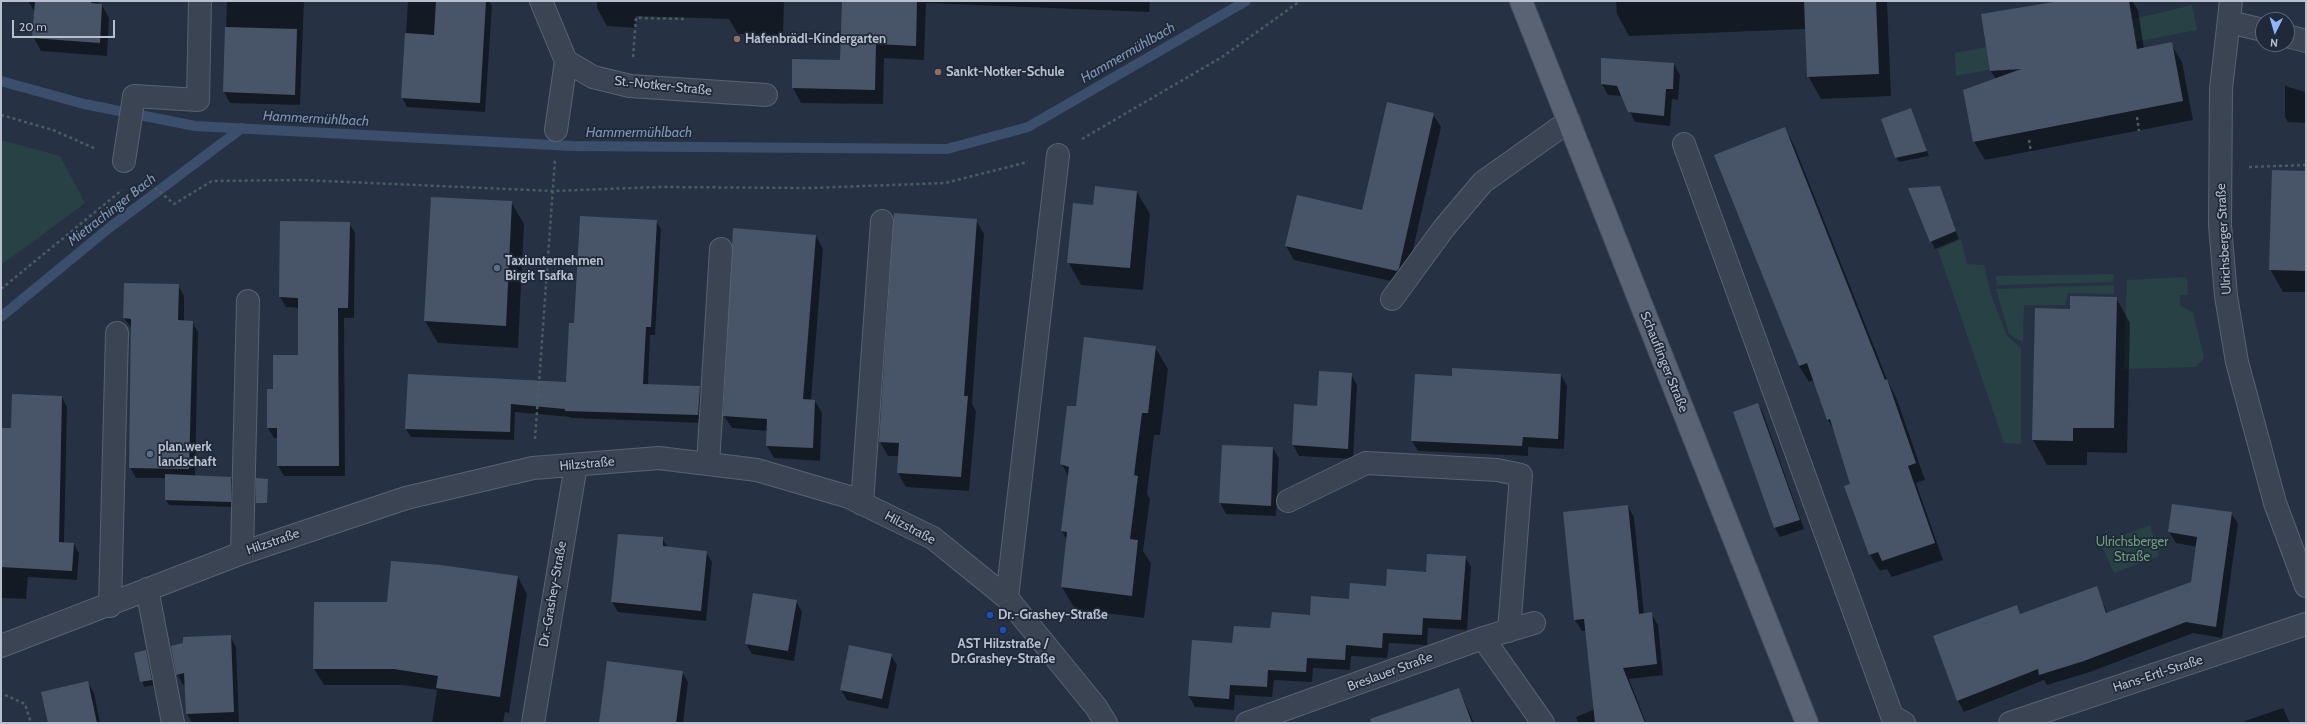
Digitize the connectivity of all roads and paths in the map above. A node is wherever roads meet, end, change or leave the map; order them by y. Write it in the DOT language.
graph roads {
  1 [pos="200,1"];
  2 [pos="541,1"];
  3 [pos="1300,1"];
  4 [pos="1521,1"];
  5 [pos="2230,11"];
  6 [pos="687,19"];
  7 [pos="2255,25"];
  8 [pos="2295,38"];
  9 [pos="2306,41"];
  10 [pos="566,61"];
  11 [pos="630,86"];
  12 [pos="766,94"];
  13 [pos="1,115"];
  14 [pos="2137,117"];
  15 [pos="1569,121"];
  16 [pos="556,130"];
  17 [pos="2139,131"];
  18 [pos="2029,140"];
  19 [pos="1684,144"];
  20 [pos="2031,152"];
  21 [pos="1058,154"];
  22 [pos="124,161"];
  23 [pos="2306,165"];
  24 [pos="2221,167"];
  25 [pos="140,175"];
  26 [pos="554,191"];
  27 [pos="882,221"];
  28 [pos="721,248"];
  29 [pos="1,289"];
  30 [pos="1392,299"];
  31 [pos="248,301"];
  32 [pos="117,333"];
  33 [pos="708,464"];
  34 [pos="576,466"];
  35 [pos="533,468"];
  36 [pos="1288,501"];
  37 [pos="862,504"];
  38 [pos="242,553"];
  39 [pos="2306,586"];
  40 [pos="147,589"];
  41 [pos="1007,598"];
  42 [pos="110,606"];
  43 [pos="1534,623"];
  44 [pos="2306,624"];
  45 [pos="1509,631"];
  46 [pos="1483,638"];
  47 [pos="1,646"];
  48 [pos="5,695"];
  49 [pos="1898,720"];
  50 [pos="31,723"];
  51 [pos="173,723"];
  52 [pos="533,723"];
  53 [pos="1106,723"];
  54 [pos="1247,723"];
  55 [pos="1542,723"];
  56 [pos="1807,723"];
  57 [pos="2010,723"];
  1 -- 22 [label="street"];
  2 -- 10 [label="street"];
  3 -- 21 [label="path"];
  4 -- 15 [label="main road, Schauflinger Straße"];
  5 -- 7 [label="street"];
  5 -- 24 [label="street, Ulrichsberger Straße"];
  6 -- 11 [label="path"];
  8 -- 9 [label="street"];
  10 -- 11 [label="street, St.-Notker-Straße"];
  10 -- 16 [label="street"];
  11 -- 12 [label="street, St.-Notker-Straße"];
  13 -- 22 [label="path"];
  14 -- 17 [label="path"];
  15 -- 30 [label="street"];
  15 -- 56 [label="main road, Schauflinger Straße"];
  18 -- 20 [label="path"];
  19 -- 49 [label="street"];
  21 -- 26 [label="path"];
  21 -- 41 [label="street"];
  22 -- 25 [label="path"];
  23 -- 24 [label="path"];
  24 -- 39 [label="street, Ulrichsberger Straße"];
  25 -- 26 [label="path"];
  25 -- 29 [label="path"];
  26 -- 35 [label="path"];
  27 -- 37 [label="street"];
  28 -- 33 [label="street"];
  31 -- 38 [label="street"];
  32 -- 42 [label="street"];
  33 -- 34 [label="street, Hilzstraße"];
  33 -- 37 [label="street, Hilzstraße"];
  34 -- 35 [label="street, Hilzstraße"];
  34 -- 52 [label="street, Dr.-Grashey-Straße"];
  35 -- 38 [label="street, Hilzstraße"];
  36 -- 45 [label="street"];
  37 -- 41 [label="street, Hilzstraße"];
  38 -- 40 [label="street, Hilzstraße"];
  40 -- 42 [label="street, Hilzstraße"];
  40 -- 51 [label="street"];
  41 -- 53 [label="street, Hilzstraße"];
  42 -- 47 [label="street, Hilzstraße"];
  43 -- 45 [label="street, Breslauer Straße"];
  44 -- 57 [label="street, Hans-Ertl-Straße"];
  45 -- 46 [label="street, Breslauer Straße"];
  46 -- 54 [label="street, Breslauer Straße"];
  46 -- 55 [label="street"];
  48 -- 50 [label="path"];
}
